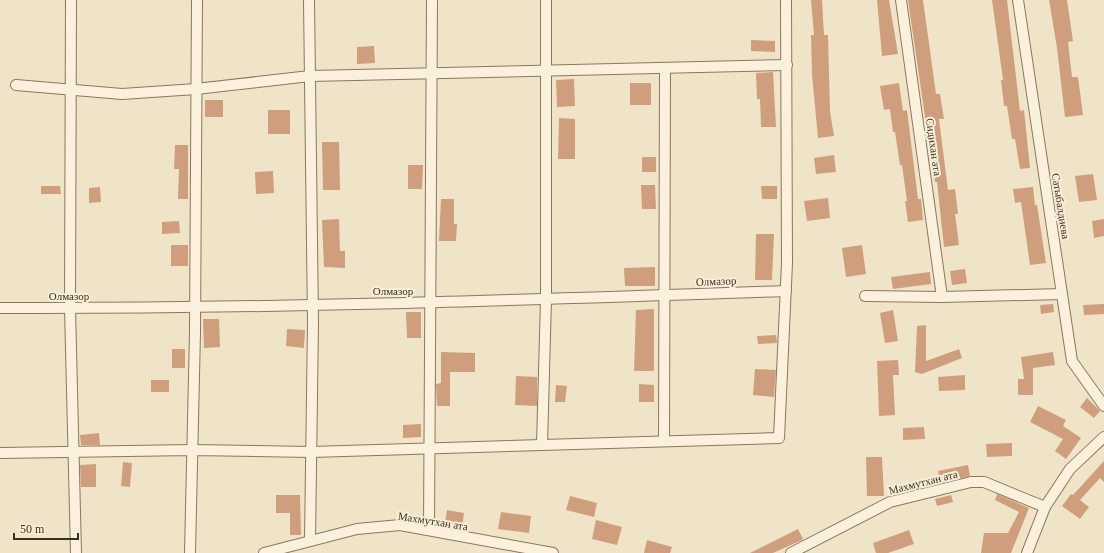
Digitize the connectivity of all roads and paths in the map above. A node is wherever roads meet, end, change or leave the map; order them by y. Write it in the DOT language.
graph roads {
  1 [pos="71,0"];
  2 [pos="197,0"];
  3 [pos="309,0"];
  4 [pos="432,0"];
  5 [pos="546,0"];
  6 [pos="786,0"];
  7 [pos="901,0"];
  8 [pos="1018,0"];
  9 [pos="787,66"];
  10 [pos="665,68"];
  11 [pos="547,71"];
  12 [pos="431,74"];
  13 [pos="310,76"];
  14 [pos="16,85"];
  15 [pos="72,89"];
  16 [pos="196,89"];
  17 [pos="786,291"];
  18 [pos="1062,294"];
  19 [pos="663,295"];
  20 [pos="865,296"];
  21 [pos="942,296"];
  22 [pos="546,299"];
  23 [pos="430,303"];
  24 [pos="313,304"];
  25 [pos="0,308"];
  26 [pos="70,308"];
  27 [pos="195,308"];
  28 [pos="1104,406"];
  29 [pos="1104,437"];
  30 [pos="664,440"];
  31 [pos="542,445"];
  32 [pos="192,450"];
  33 [pos="429,450"];
  34 [pos="311,452"];
  35 [pos="0,453"];
  36 [pos="73,453"];
  37 [pos="1045,507"];
  38 [pos="429,530"];
  39 [pos="310,541"];
  40 [pos="76,553"];
  41 [pos="190,553"];
  42 [pos="264,553"];
  43 [pos="553,553"];
  44 [pos="791,553"];
  45 [pos="1027,553"];
  1 -- 15 [label="street"];
  2 -- 16 [label="street"];
  3 -- 13 [label="street"];
  4 -- 12 [label="street"];
  5 -- 11 [label="street"];
  6 -- 9 [label="street"];
  7 -- 21 [label="street, Сидихан ата"];
  8 -- 18 [label="street, Сатыбалдиева"];
  9 -- 10 [label="street"];
  9 -- 17 [label="street"];
  10 -- 11 [label="street"];
  10 -- 19 [label="street"];
  11 -- 12 [label="street"];
  11 -- 22 [label="street"];
  12 -- 13 [label="street"];
  12 -- 23 [label="street"];
  13 -- 16 [label="street"];
  13 -- 24 [label="street"];
  14 -- 15 [label="street"];
  15 -- 16 [label="street"];
  15 -- 26 [label="street"];
  16 -- 27 [label="street"];
  17 -- 19 [label="street, Олмазор"];
  17 -- 30 [label="street"];
  18 -- 21 [label="street"];
  18 -- 28 [label="street, Сатыбалдиева"];
  19 -- 22 [label="street, Олмазор"];
  19 -- 30 [label="street"];
  20 -- 21 [label="street"];
  22 -- 23 [label="street, Олмазор"];
  22 -- 31 [label="street"];
  23 -- 24 [label="street, Олмазор"];
  23 -- 33 [label="street"];
  24 -- 27 [label="street, Олмазор"];
  24 -- 34 [label="street"];
  25 -- 26 [label="street, Олмазор"];
  26 -- 27 [label="street, Олмазор"];
  26 -- 36 [label="street"];
  27 -- 32 [label="street"];
  29 -- 37 [label="street"];
  30 -- 31 [label="street"];
  31 -- 33 [label="street"];
  32 -- 34 [label="street"];
  32 -- 36 [label="street"];
  32 -- 41 [label="street"];
  33 -- 34 [label="street"];
  33 -- 38 [label="street"];
  34 -- 39 [label="street"];
  35 -- 36 [label="street"];
  36 -- 40 [label="street"];
  37 -- 44 [label="street, Махмутхан ата"];
  37 -- 45 [label="street"];
  38 -- 39 [label="street, Махмутхан ата"];
  38 -- 43 [label="street, Махмутхан ата"];
  39 -- 42 [label="street, Махмутхан ата"];
}
